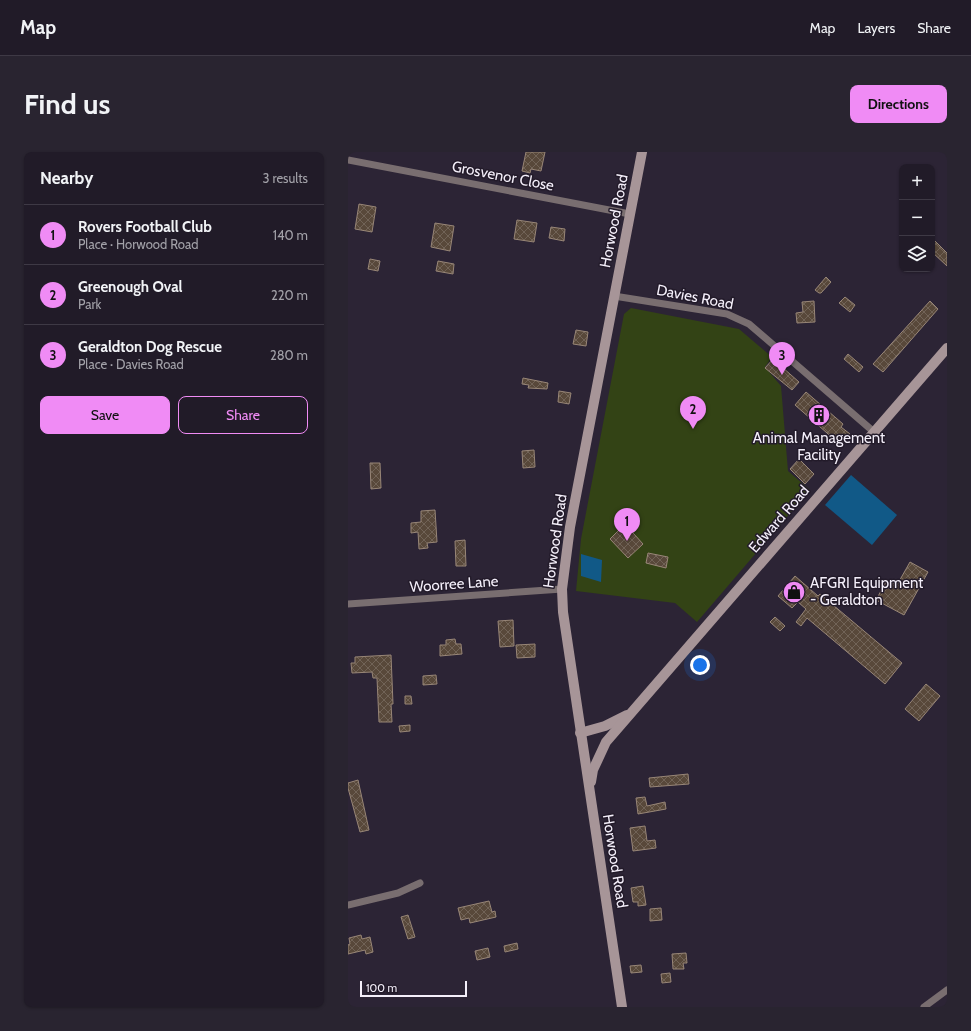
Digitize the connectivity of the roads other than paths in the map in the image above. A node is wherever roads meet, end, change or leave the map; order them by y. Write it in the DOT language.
graph roads {
  1 [pos="642,152"];
  2 [pos="348,160"];
  3 [pos="630,214"];
  4 [pos="614,296"];
  5 [pos="947,348"];
  6 [pos="874,432"];
  7 [pos="562,590"];
  8 [pos="348,604"];
  9 [pos="634,711"];
  10 [pos="580,733"];
  11 [pos="591,802"];
  12 [pos="420,883"];
  13 [pos="348,906"];
  14 [pos="947,990"];
  15 [pos="622,1007"];
  16 [pos="924,1007"];
  1 -- 3 [label="main road, Horwood Road"];
  2 -- 3 [label="street, Grosvenor Close"];
  3 -- 4 [label="main road, Horwood Road"];
  4 -- 6 [label="street, Davies Road"];
  4 -- 7 [label="main road, Horwood Road"];
  5 -- 6 [label="main road, Edward Road"];
  6 -- 9 [label="main road, Edward Road"];
  7 -- 8 [label="street, Woorree Lane"];
  7 -- 10 [label="main road, Horwood Road"];
  9 -- 10 [label="main road, Edward Road"];
  9 -- 11 [label="main road, Edward Road"];
  10 -- 11 [label="main road, Horwood Road"];
  11 -- 15 [label="main road, Horwood Road"];
  12 -- 13 [label="street"];
  14 -- 16 [label="street"];
}
